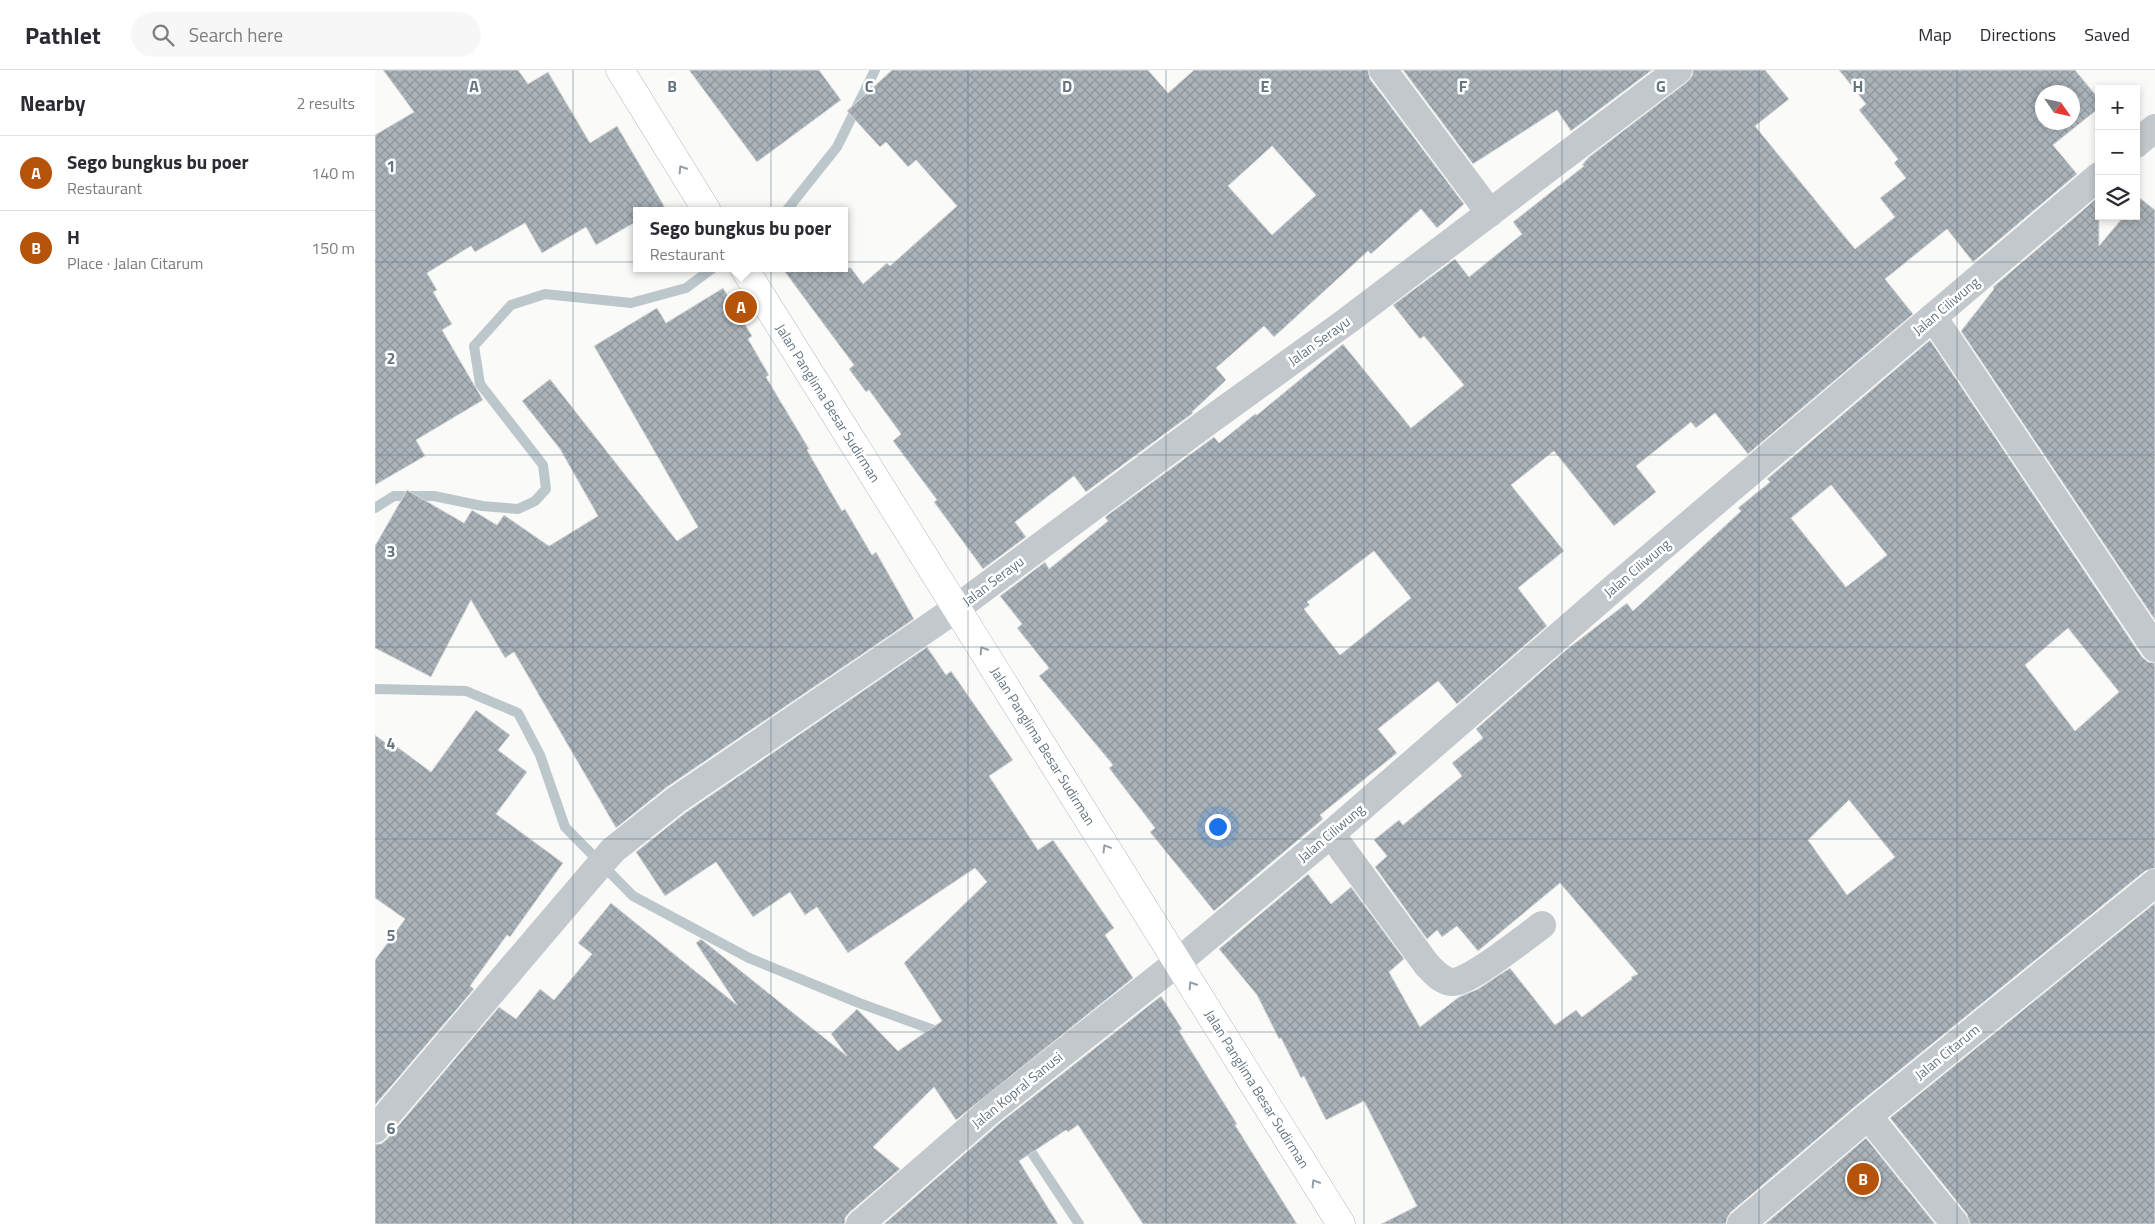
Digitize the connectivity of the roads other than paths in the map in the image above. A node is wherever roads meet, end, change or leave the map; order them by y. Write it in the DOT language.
graph roads {
  1 [pos="620,70"];
  2 [pos="1383,70"];
  3 [pos="1678,70"];
  4 [pos="2155,128"];
  5 [pos="2140,141"];
  6 [pos="2095,179"];
  7 [pos="705,207"];
  8 [pos="1489,213"];
  9 [pos="750,278"];
  10 [pos="1933,318"];
  11 [pos="957,608"];
  12 [pos="2155,648"];
  13 [pos="1331,834"];
  14 [pos="2155,883"];
  15 [pos="1543,925"];
  16 [pos="1177,962"];
  17 [pos="1868,1116"];
  18 [pos="375,1129"];
  19 [pos="860,1224"];
  20 [pos="1341,1224"];
  21 [pos="1741,1224"];
  22 [pos="1955,1224"];
  7 -- 1 [label="main road, one-way"];
  2 -- 8 [label="street"];
  3 -- 8 [label="street, Jalan Serayu"];
  4 -- 5 [label="street"];
  6 -- 10 [label="street, Jalan Ciliwung"];
  8 -- 11 [label="street, Jalan Serayu"];
  9 -- 11 [label="main road, Jalan Panglima Besar Sudirman"];
  10 -- 12 [label="street"];
  10 -- 13 [label="street, Jalan Ciliwung"];
  16 -- 11 [label="main road, Jalan Panglima Besar Sudirman, one-way"];
  11 -- 18 [label="street, Jalan Serayu"];
  13 -- 15 [label="street"];
  13 -- 16 [label="street, Jalan Ciliwung"];
  14 -- 17 [label="street, Jalan Citarum"];
  16 -- 19 [label="street, Jalan Kopral Sanusi"];
  20 -- 16 [label="main road, Jalan Panglima Besar Sudirman, one-way"];
  17 -- 21 [label="street, Jalan Citarum"];
  17 -- 22 [label="street"];
}
